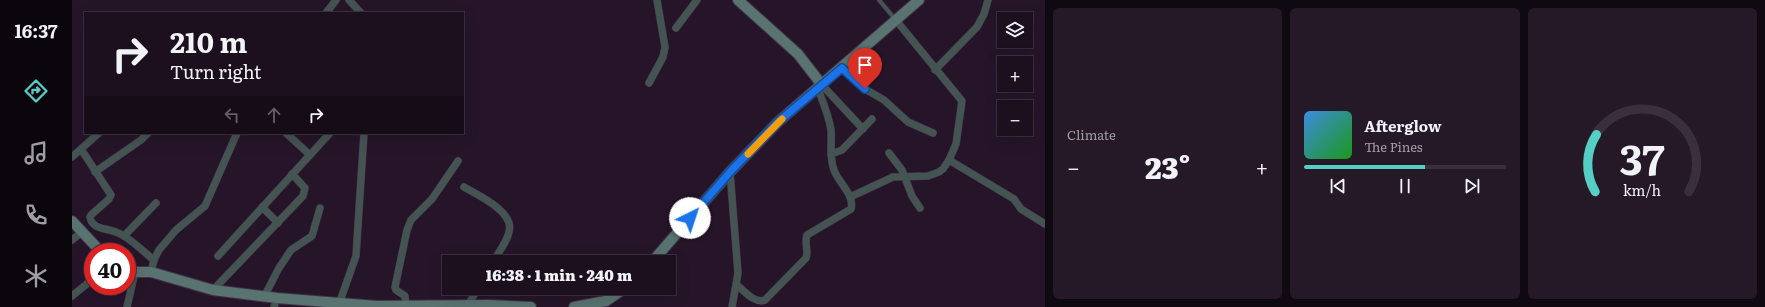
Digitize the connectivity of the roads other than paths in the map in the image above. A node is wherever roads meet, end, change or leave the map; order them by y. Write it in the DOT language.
graph roads {
  1 [pos="336,0"];
  2 [pos="349,0"];
  3 [pos="657,0"];
  4 [pos="697,0"];
  5 [pos="738,0"];
  6 [pos="879,0"];
  7 [pos="919,0"];
  8 [pos="988,0"];
  9 [pos="327,12"];
  10 [pos="360,12"];
  11 [pos="895,19"];
  12 [pos="676,28"];
  13 [pos="842,68"];
  14 [pos="935,70"];
  15 [pos="649,83"];
  16 [pos="820,87"];
  17 [pos="872,119"];
  18 [pos="863,129"];
  19 [pos="933,133"];
  20 [pos="98,134"];
  21 [pos="147,134"];
  22 [pos="237,134"];
  23 [pos="287,134"];
  24 [pos="329,134"];
  25 [pos="364,134"];
  26 [pos="81,149"];
  27 [pos="888,153"];
  28 [pos="310,154"];
  29 [pos="831,154"];
  30 [pos="72,157"];
  31 [pos="949,160"];
  32 [pos="458,161"];
  33 [pos="95,172"];
  34 [pos="730,172"];
  35 [pos="292,174"];
  36 [pos="905,175"];
  37 [pos="464,187"];
  38 [pos="850,196"];
  39 [pos="156,203"];
  40 [pos="262,207"];
  41 [pos="320,208"];
  42 [pos="920,208"];
  43 [pos="72,221"];
  44 [pos="278,222"];
  45 [pos="1045,224"];
  46 [pos="82,232"];
  47 [pos="124,236"];
  48 [pos="72,240"];
  49 [pos="92,243"];
  50 [pos="497,255"];
  51 [pos="658,255"];
  52 [pos="218,256"];
  53 [pos="154,260"];
  54 [pos="136,271"];
  55 [pos="151,272"];
  56 [pos="737,285"];
  57 [pos="84,286"];
  58 [pos="213,290"];
  59 [pos="128,295"];
  60 [pos="474,295"];
  61 [pos="615,295"];
  62 [pos="72,296"];
  63 [pos="264,297"];
  64 [pos="276,303"];
  65 [pos="339,304"];
  66 [pos="468,305"];
  67 [pos="126,306"];
  68 [pos="406,306"];
  69 [pos="377,307"];
  70 [pos="434,307"];
  71 [pos="530,307"];
  72 [pos="574,307"];
  73 [pos="732,307"];
  1 -- 9 [label="street"];
  2 -- 10 [label="street"];
  3 -- 15 [label="street"];
  4 -- 12 [label="street"];
  5 -- 16 [label="street"];
  6 -- 11 [label="lane"];
  7 -- 11 [label="street"];
  8 -- 14 [label="street"];
  11 -- 13 [label="street"];
  11 -- 14 [label="street"];
  13 -- 16 [label="street"];
  13 -- 19 [label="street"];
  14 -- 31 [label="street"];
  16 -- 18 [label="street"];
  16 -- 29 [label="street"];
  16 -- 34 [label="street"];
  17 -- 18 [label="street"];
  18 -- 29 [label="street"];
  20 -- 26 [label="street"];
  21 -- 33 [label="street"];
  22 -- 53 [label="street"];
  23 -- 28 [label="street"];
  24 -- 28 [label="street"];
  25 -- 65 [label="street"];
  26 -- 30 [label="street"];
  26 -- 33 [label="street"];
  27 -- 36 [label="street"];
  28 -- 35 [label="street"];
  29 -- 38 [label="street"];
  31 -- 36 [label="street"];
  31 -- 45 [label="street"];
  32 -- 68 [label="street"];
  33 -- 47 [label="street"];
  34 -- 51 [label="street"];
  34 -- 56 [label="street"];
  35 -- 40 [label="street"];
  35 -- 44 [label="street"];
  36 -- 38 [label="street"];
  36 -- 42 [label="street"];
  37 -- 50 [label="street"];
  38 -- 56 [label="street"];
  39 -- 47 [label="street"];
  40 -- 44 [label="street"];
  40 -- 52 [label="street"];
  41 -- 63 [label="street"];
  43 -- 46 [label="street"];
  44 -- 58 [label="street"];
  46 -- 48 [label="street"];
  46 -- 49 [label="street"];
  47 -- 53 [label="street"];
  53 -- 55 [label="street"];
  54 -- 55 [label="street"];
  55 -- 58 [label="street"];
  56 -- 73 [label="street"];
  57 -- 62 [label="street"];
  58 -- 63 [label="street"];
  59 -- 67 [label="street"];
  60 -- 66 [label="street"];
  61 -- 72 [label="street"];
  63 -- 64 [label="street"];
  64 -- 65 [label="street"];
  65 -- 69 [label="street"];
  66 -- 70 [label="street"];
  66 -- 71 [label="street"];
  68 -- 69 [label="street"];
  68 -- 70 [label="street"];
}
